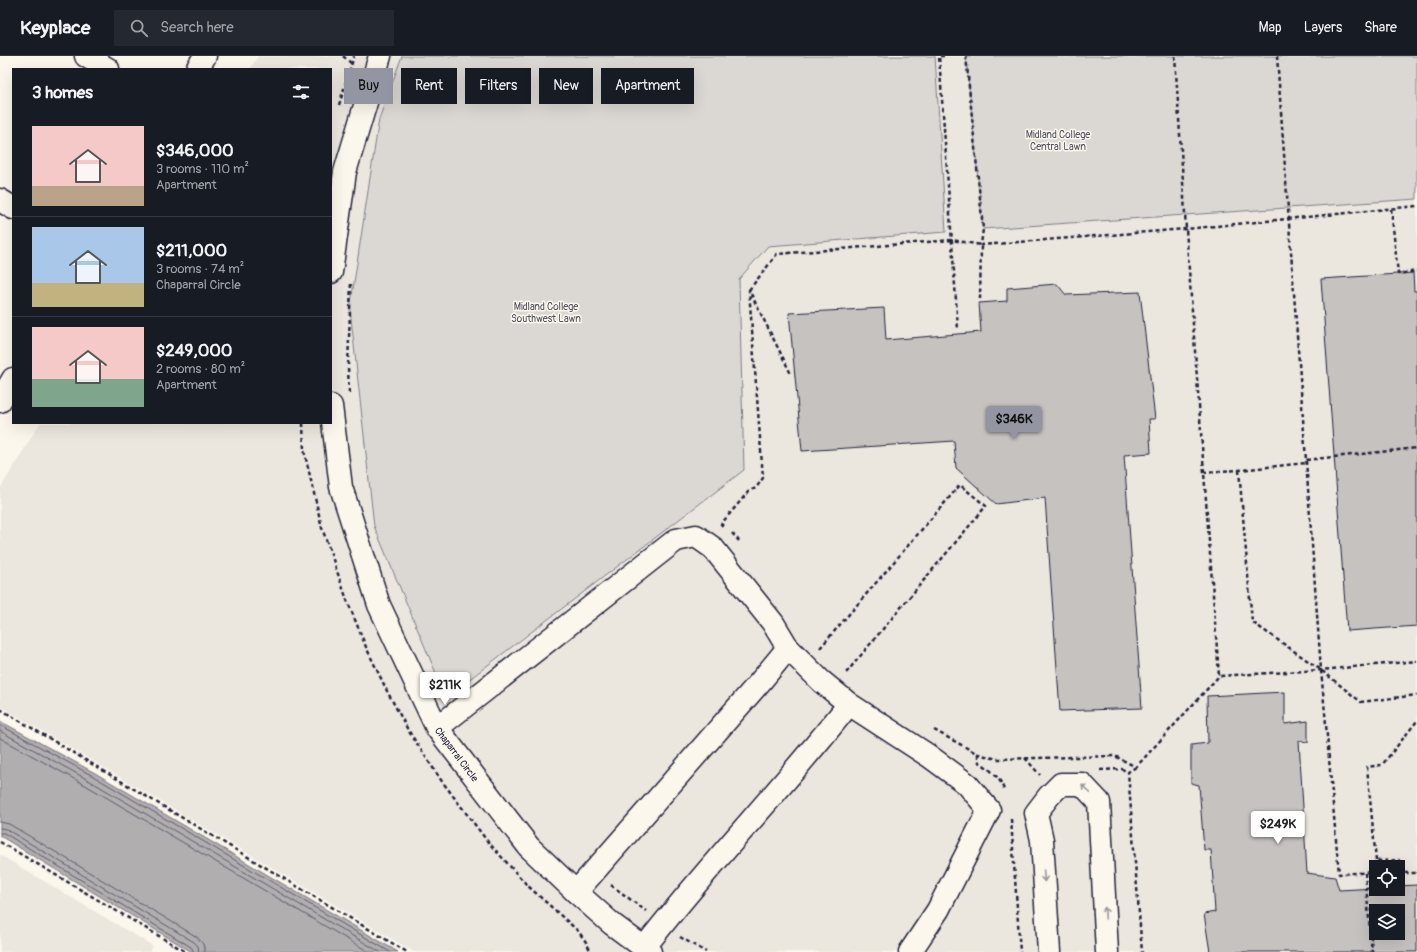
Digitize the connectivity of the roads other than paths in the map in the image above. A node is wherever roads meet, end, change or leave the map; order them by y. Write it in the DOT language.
graph roads {
  1 [pos="86,56"];
  2 [pos="205,56"];
  3 [pos="380,56"];
  4 [pos="106,68"];
  5 [pos="198,68"];
  6 [pos="0,200"];
  7 [pos="12,207"];
  8 [pos="332,265"];
  9 [pos="12,382"];
  10 [pos="0,401"];
  11 [pos="340,401"];
  12 [pos="788,648"];
  13 [pos="841,698"];
  14 [pos="437,728"];
  15 [pos="576,892"];
  16 [pos="647,950"];
  17 [pos="910,952"];
  18 [pos="1049,952"];
  19 [pos="1107,952"];
  1 -- 4 [label="street"];
  2 -- 5 [label="street"];
  3 -- 8 [label="street"];
  6 -- 7 [label="street"];
  9 -- 10 [label="street"];
  11 -- 14 [label="street, Chaparral Circle"];
  12 -- 13 [label="street"];
  12 -- 14 [label="street"];
  12 -- 15 [label="street"];
  13 -- 16 [label="street"];
  13 -- 17 [label="street"];
  14 -- 15 [label="street, Chaparral Circle"];
  15 -- 16 [label="street, Chaparral Circle"];
  19 -- 18 [label="street, one-way"];
}
